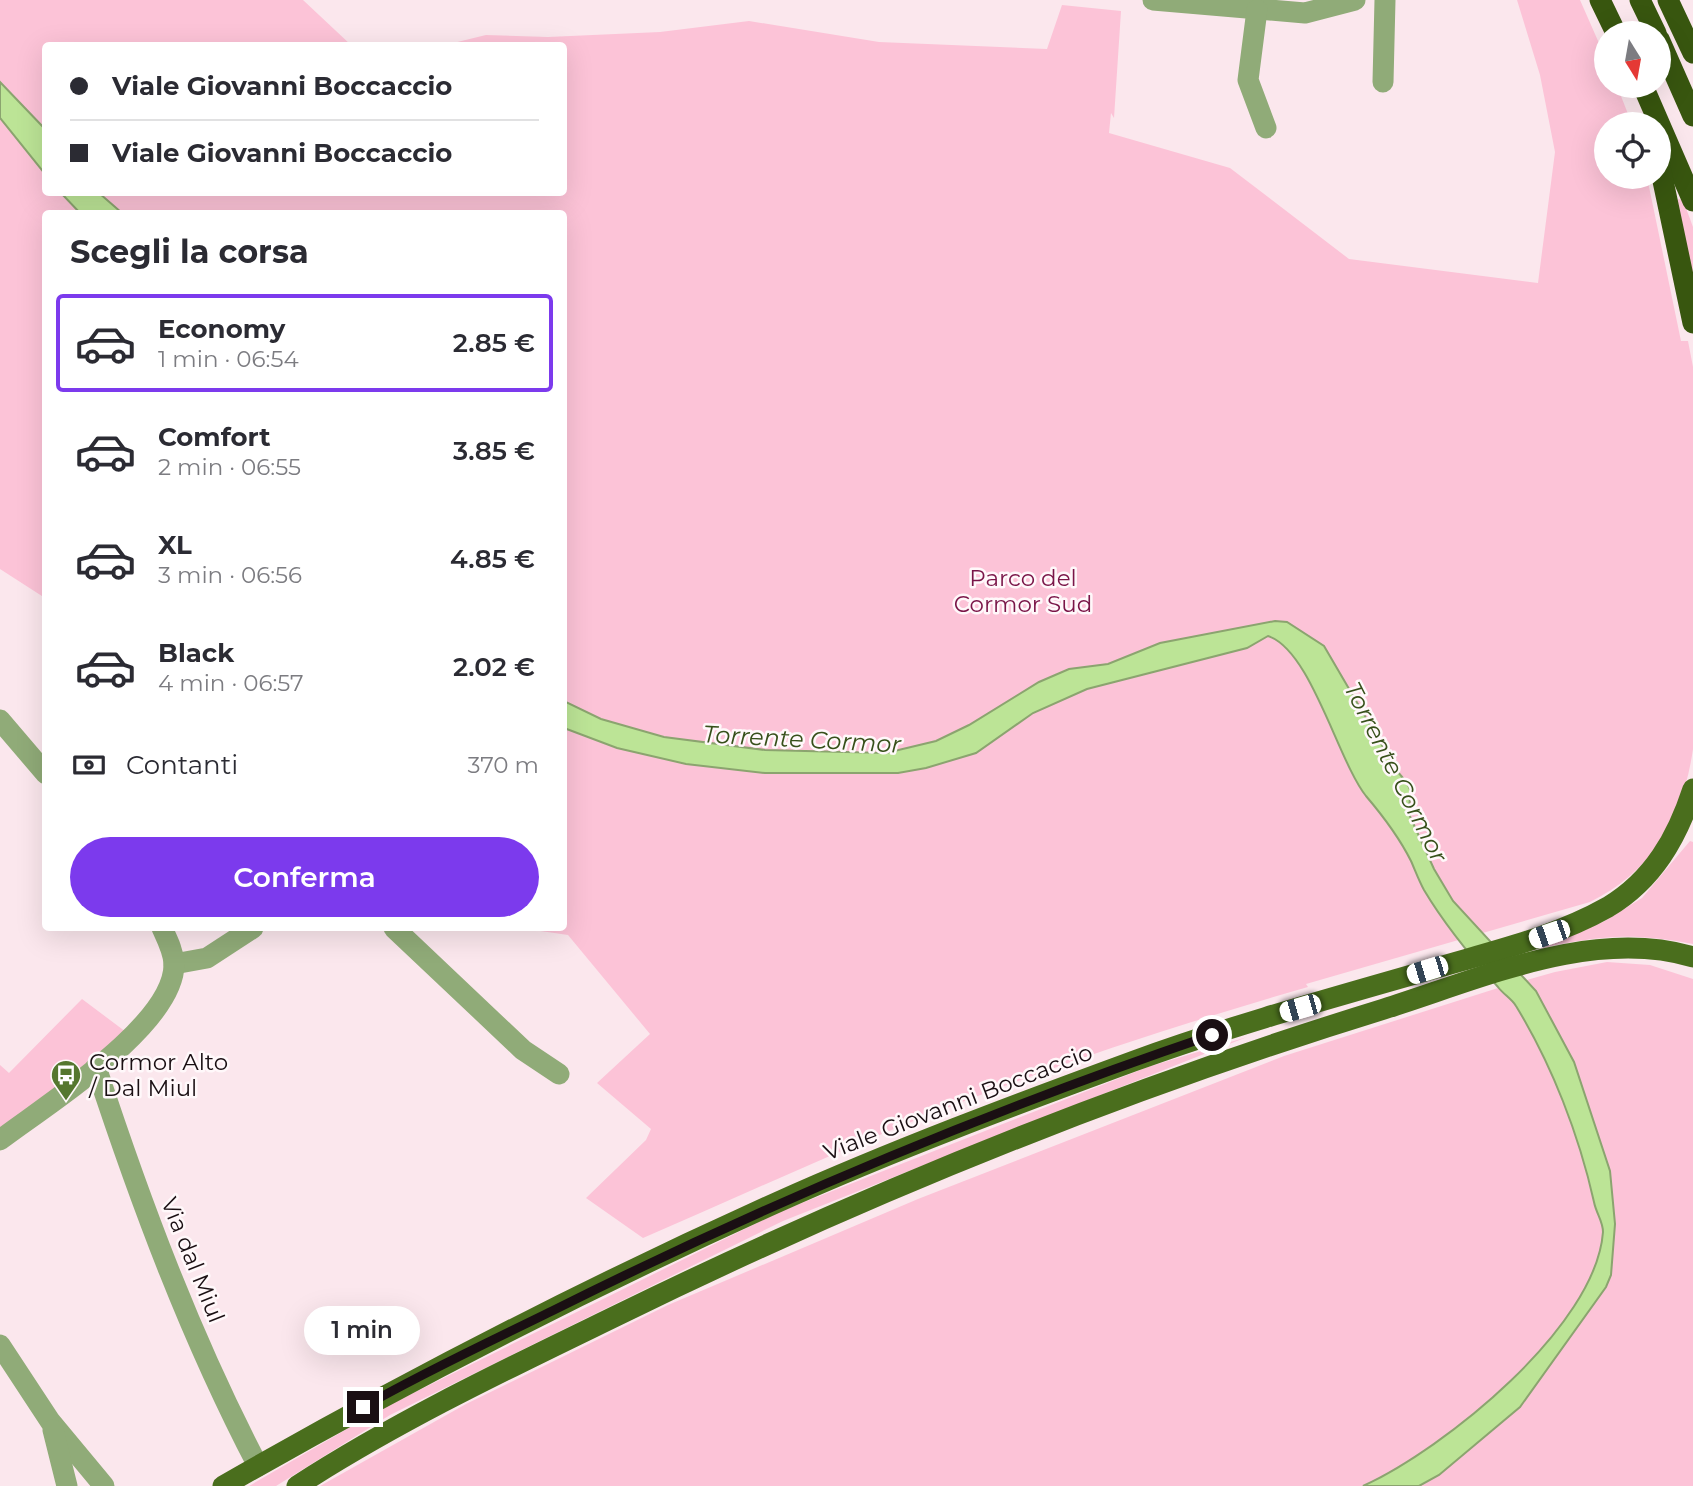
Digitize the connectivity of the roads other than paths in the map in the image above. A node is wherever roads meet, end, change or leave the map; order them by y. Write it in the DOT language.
graph roads {
  1 [pos="1153,0"];
  2 [pos="1355,0"];
  3 [pos="1385,0"];
  4 [pos="1600,0"];
  5 [pos="1640,0"];
  6 [pos="1668,0"];
  7 [pos="1281,6"];
  8 [pos="1257,10"];
  9 [pos="1610,21"];
  10 [pos="1650,21"];
  11 [pos="1693,53"];
  12 [pos="1671,66"];
  13 [pos="1383,82"];
  14 [pos="1649,98"];
  15 [pos="1693,116"];
  16 [pos="1266,128"];
  17 [pos="1665,189"];
  18 [pos="1693,201"];
  19 [pos="1693,323"];
  20 [pos="0,720"];
  21 [pos="42,769"];
  22 [pos="1693,789"];
  23 [pos="164,931"];
  24 [pos="248,931"];
  25 [pos="397,931"];
  26 [pos="1693,957"];
  27 [pos="174,964"];
  28 [pos="96,1067"];
  29 [pos="559,1074"];
  30 [pos="0,1140"];
  31 [pos="0,1345"];
  32 [pos="50,1421"];
  33 [pos="258,1466"];
  34 [pos="67,1486"];
  35 [pos="104,1486"];
  36 [pos="223,1486"];
  37 [pos="297,1486"];
  1 -- 8 [label="street"];
  2 -- 7 [label="street"];
  3 -- 13 [label="street"];
  4 -- 9 [label="highway"];
  5 -- 10 [label="highway"];
  6 -- 11 [label="highway"];
  7 -- 8 [label="street"];
  8 -- 16 [label="street"];
  12 -- 15 [label="highway"];
  14 -- 18 [label="highway"];
  17 -- 19 [label="highway"];
  20 -- 21 [label="street"];
  22 -- 33 [label="main road, Viale Giovanni Boccaccio"];
  23 -- 27 [label="street"];
  24 -- 27 [label="street"];
  25 -- 29 [label="street"];
  26 -- 37 [label="main road"];
  27 -- 28 [label="street"];
  28 -- 30 [label="street"];
  28 -- 33 [label="street, Via dal Miul"];
  31 -- 32 [label="street"];
  32 -- 34 [label="street"];
  32 -- 35 [label="street"];
  33 -- 36 [label="main road, Viale Giovanni Boccaccio"];
}
